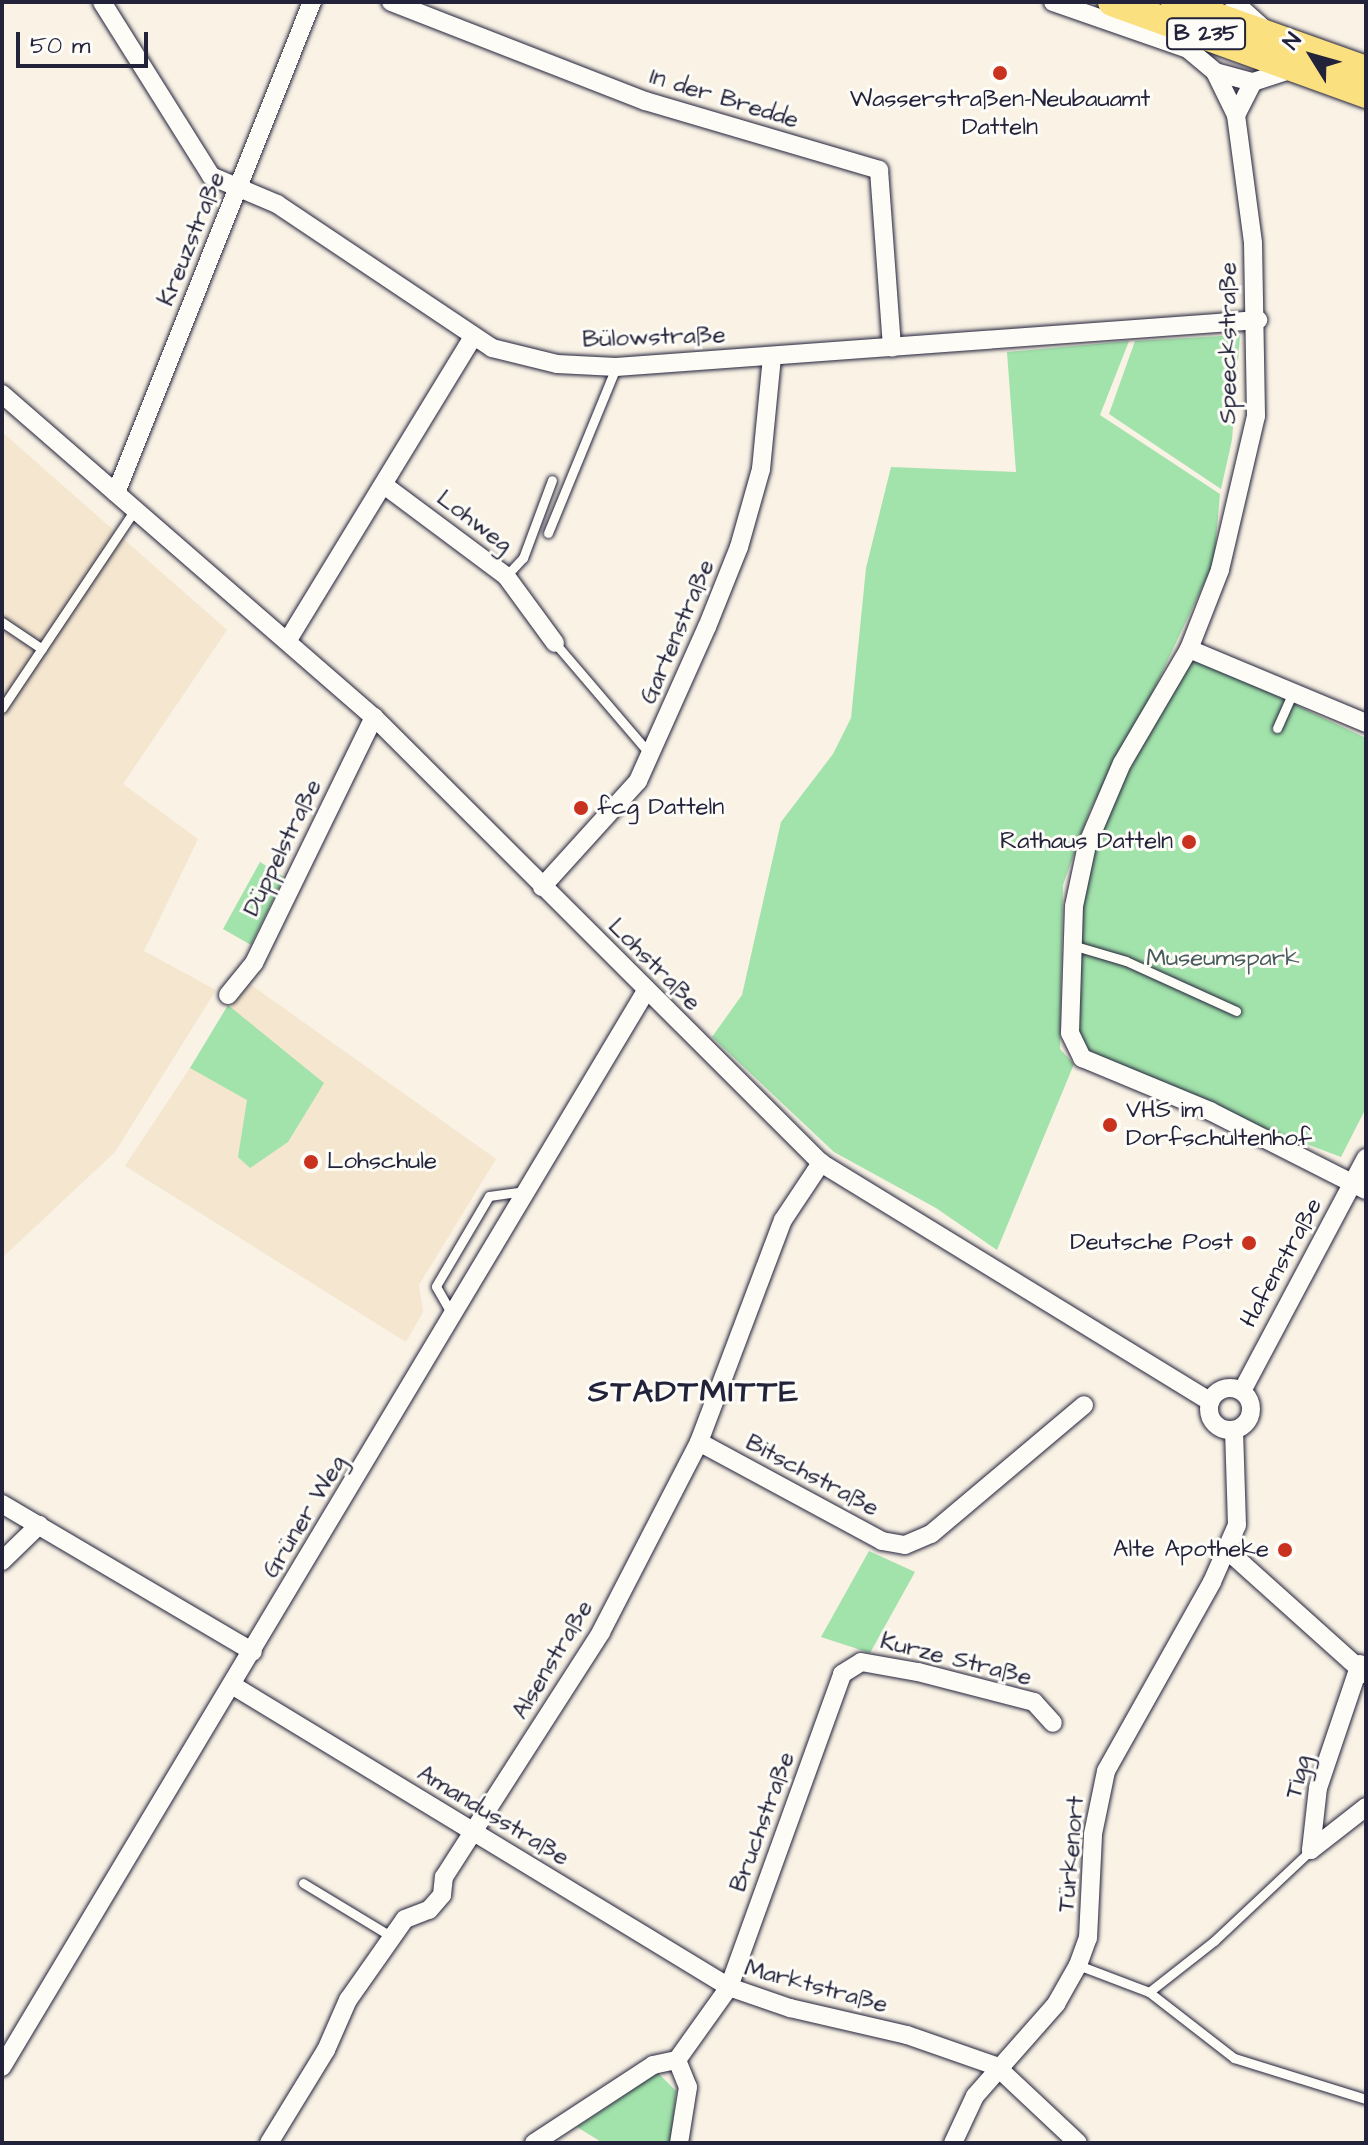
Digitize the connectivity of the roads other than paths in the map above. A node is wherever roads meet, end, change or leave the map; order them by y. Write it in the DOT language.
graph roads {
  1 [pos="102,2"];
  2 [pos="312,2"];
  3 [pos="391,2"];
  4 [pos="1053,2"];
  5 [pos="1112,2"];
  6 [pos="1175,2"];
  7 [pos="1234,2"];
  8 [pos="1269,33"];
  9 [pos="1298,68"];
  10 [pos="1366,70"];
  11 [pos="1215,72"];
  12 [pos="1253,82"];
  13 [pos="1366,94"];
  14 [pos="1236,115"];
  15 [pos="238,187"];
  16 [pos="1258,320"];
  17 [pos="472,339"];
  18 [pos="892,348"];
  19 [pos="772,357"];
  20 [pos="616,367"];
  21 [pos="2,394"];
  22 [pos="552,480"];
  23 [pos="384,485"];
  24 [pos="116,493"];
  25 [pos="135,509"];
  26 [pos="548,533"];
  27 [pos="506,576"];
  28 [pos="2,622"];
  29 [pos="288,640"];
  30 [pos="555,643"];
  31 [pos="42,649"];
  32 [pos="1189,649"];
  33 [pos="1293,692"];
  34 [pos="2,708"];
  35 [pos="374,717"];
  36 [pos="1366,723"];
  37 [pos="1277,728"];
  38 [pos="651,756"];
  39 [pos="542,887"];
  40 [pos="1072,945"];
  41 [pos="646,991"];
  42 [pos="228,995"];
  43 [pos="1236,1011"];
  44 [pos="1366,1158"];
  45 [pos="821,1163"];
  46 [pos="1360,1187"];
  47 [pos="526,1191"];
  48 [pos="453,1316"];
  49 [pos="1242,1391"];
  50 [pos="1210,1401"];
  51 [pos="1084,1405"];
  52 [pos="1234,1431"];
  53 [pos="699,1442"];
  54 [pos="2,1504"];
  55 [pos="39,1525"];
  56 [pos="1227,1550"];
  57 [pos="2,1561"];
  58 [pos="253,1652"];
  59 [pos="1364,1668"];
  60 [pos="842,1674"];
  61 [pos="232,1685"];
  62 [pos="1053,1723"];
  63 [pos="1366,1807"];
  64 [pos="473,1832"];
  65 [pos="1311,1850"];
  66 [pos="303,1883"];
  67 [pos="392,1937"];
  68 [pos="1078,1965"];
  69 [pos="729,1987"];
  70 [pos="1149,1992"];
  71 [pos="677,2060"];
  72 [pos="996,2066"];
  73 [pos="2,2067"];
  74 [pos="1366,2099"];
  75 [pos="269,2143"];
  76 [pos="534,2143"];
  77 [pos="679,2143"];
  78 [pos="953,2143"];
  79 [pos="1078,2143"];
  1 -- 15 [label="street, Bülowstraße"];
  2 -- 15 [label="street, Kreuzstraße"];
  3 -- 18 [label="street, In der Bredde"];
  4 -- 11 [label="street"];
  5 -- 9 [label="main road, B 235"];
  6 -- 8 [label="main road, B 235"];
  7 -- 8 [label="street"];
  8 -- 10 [label="main road, B 235"];
  9 -- 12 [label="street"];
  9 -- 13 [label="main road, B 235"];
  11 -- 12 [label="street"];
  11 -- 14 [label="street"];
  12 -- 14 [label="street"];
  14 -- 16 [label="street, Speeckstraße"];
  15 -- 17 [label="street, Bülowstraße"];
  15 -- 24 [label="street, Kreuzstraße"];
  16 -- 18 [label="street, Bülowstraße"];
  16 -- 32 [label="street, Speeckstraße"];
  17 -- 20 [label="street, Bülowstraße"];
  17 -- 23 [label="street"];
  18 -- 19 [label="street, Bülowstraße"];
  19 -- 20 [label="street, Bülowstraße"];
  19 -- 38 [label="street, Gartenstraße"];
  20 -- 26 [label="lane"];
  21 -- 24 [label="street, Lohstraße"];
  22 -- 27 [label="lane"];
  23 -- 27 [label="street, Lohweg"];
  23 -- 29 [label="street"];
  24 -- 25 [label="street, Lohstraße"];
  25 -- 29 [label="street, Lohstraße"];
  25 -- 31 [label="lane"];
  27 -- 30 [label="street, Lohweg"];
  28 -- 31 [label="lane"];
  29 -- 35 [label="street, Lohstraße"];
  30 -- 38 [label="lane"];
  31 -- 34 [label="lane"];
  32 -- 33 [label="street"];
  32 -- 40 [label="street, Speeckstraße"];
  33 -- 36 [label="street"];
  33 -- 37 [label="lane"];
  35 -- 39 [label="street, Lohstraße"];
  35 -- 42 [label="street, Düppelstraße"];
  38 -- 39 [label="street, Gartenstraße"];
  39 -- 41 [label="street, Lohstraße"];
  40 -- 43 [label="lane"];
  40 -- 46 [label="street, Speeckstraße"];
  41 -- 45 [label="street, Lohstraße"];
  41 -- 47 [label="street, Grüner Weg"];
  44 -- 46 [label="street, Hafenstraße"];
  45 -- 50 [label="street, Lohstraße"];
  45 -- 53 [label="street, Alsenstraße"];
  46 -- 49 [label="street, Hafenstraße"];
  47 -- 48 [label="street, Grüner Weg"];
  47 -- 48 [label="lane"];
  48 -- 58 [label="street, Grüner Weg"];
  49 -- 50 [label="street"];
  49 -- 52 [label="street"];
  50 -- 52 [label="street, Lohstraße"];
  51 -- 53 [label="street, Bitschstraße"];
  52 -- 56 [label="street"];
  53 -- 64 [label="street, Alsenstraße"];
  54 -- 55 [label="street"];
  55 -- 57 [label="street"];
  55 -- 58 [label="street"];
  56 -- 59 [label="street"];
  56 -- 68 [label="street, Türkenort"];
  58 -- 61 [label="street, Grüner Weg"];
  59 -- 65 [label="street, Tigg"];
  60 -- 62 [label="street, Kurze Straße"];
  60 -- 69 [label="street, Bruchstraße"];
  61 -- 64 [label="street, Amandusstraße"];
  61 -- 73 [label="street, Grüner Weg"];
  63 -- 65 [label="street"];
  64 -- 67 [label="street, Alsenstraße"];
  64 -- 69 [label="street, Amandusstraße"];
  65 -- 70 [label="lane"];
  66 -- 67 [label="lane"];
  67 -- 75 [label="street, Alsenstraße"];
  68 -- 70 [label="lane"];
  68 -- 72 [label="street, Türkenort"];
  69 -- 71 [label="street, Marktstraße"];
  69 -- 72 [label="street, Marktstraße"];
  70 -- 74 [label="lane"];
  71 -- 76 [label="street"];
  71 -- 77 [label="street"];
  72 -- 78 [label="street, Türkenort"];
  72 -- 79 [label="street"];
}
